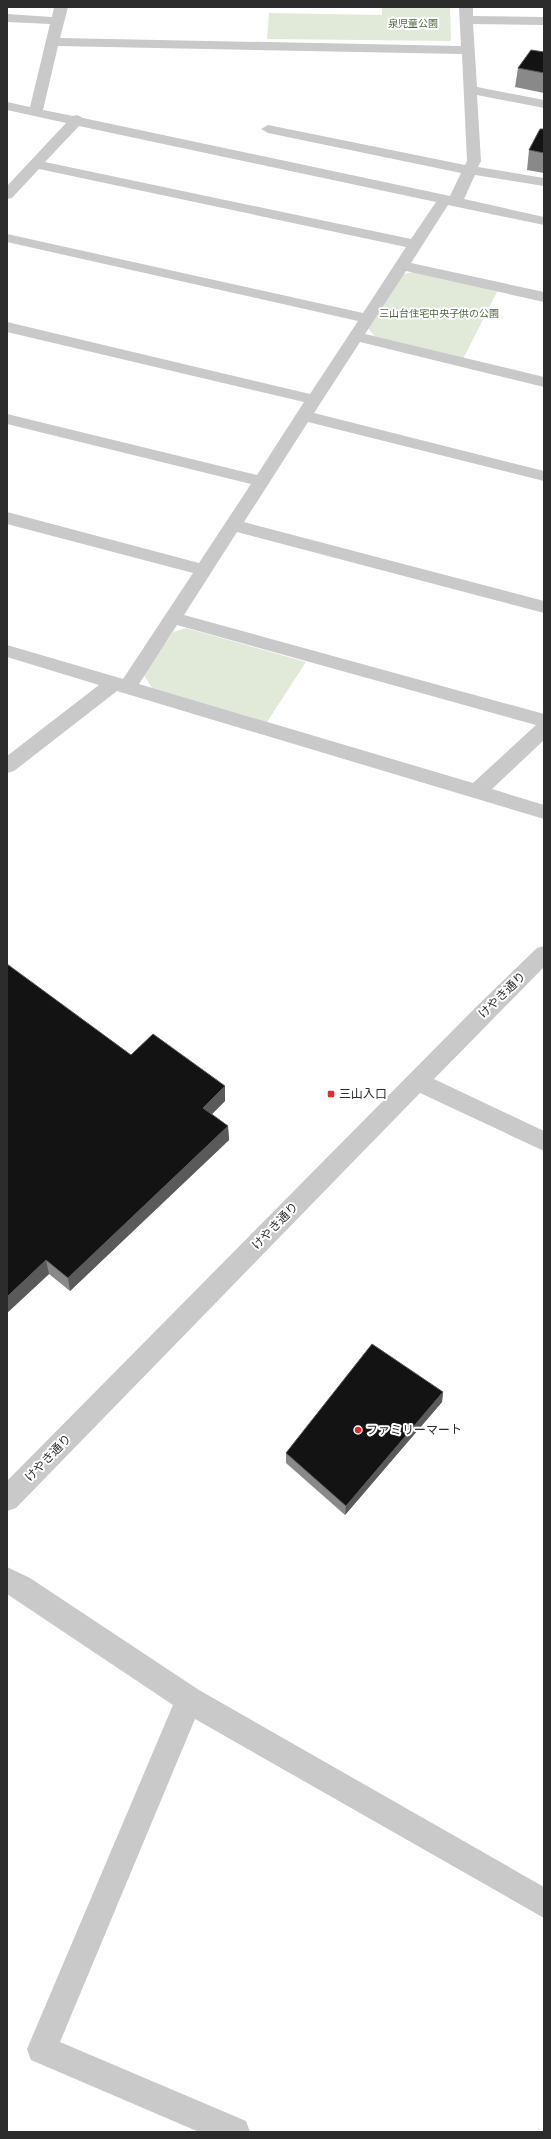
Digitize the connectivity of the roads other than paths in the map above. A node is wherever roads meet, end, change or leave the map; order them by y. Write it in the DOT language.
graph roads {
  1 [pos="61,7"];
  2 [pos="467,14"];
  3 [pos="7,18"];
  4 [pos="58,21"];
  5 [pos="544,21"];
  6 [pos="52,42"];
  7 [pos="469,50"];
  8 [pos="471,90"];
  9 [pos="544,104"];
  10 [pos="7,106"];
  11 [pos="36,111"];
  12 [pos="77,119"];
  13 [pos="268,129"];
  14 [pos="36,164"];
  15 [pos="470,170"];
  16 [pos="544,182"];
  17 [pos="7,195"];
  18 [pos="450,201"];
  19 [pos="544,222"];
  20 [pos="7,238"];
  21 [pos="416,245"];
  22 [pos="402,266"];
  23 [pos="544,297"];
  24 [pos="368,318"];
  25 [pos="7,327"];
  26 [pos="356,336"];
  27 [pos="544,382"];
  28 [pos="315,400"];
  29 [pos="304,416"];
  30 [pos="7,418"];
  31 [pos="544,476"];
  32 [pos="262,482"];
  33 [pos="7,518"];
  34 [pos="233,525"];
  35 [pos="204,570"];
  36 [pos="544,606"];
  37 [pos="173,618"];
  38 [pos="7,651"];
  39 [pos="121,685"];
  40 [pos="544,721"];
  41 [pos="544,729"];
  42 [pos="7,766"];
  43 [pos="477,790"];
  44 [pos="544,812"];
  45 [pos="544,954"];
  46 [pos="417,1081"];
  47 [pos="544,1141"];
  48 [pos="7,1499"];
  49 [pos="7,1580"];
  50 [pos="189,1700"];
  51 [pos="544,1903"];
  52 [pos="234,2132"];
  1 -- 4 [label="street"];
  2 -- 5 [label="street"];
  2 -- 7 [label="street"];
  3 -- 4 [label="street"];
  4 -- 6 [label="street"];
  6 -- 7 [label="street"];
  6 -- 11 [label="street"];
  7 -- 8 [label="street"];
  8 -- 9 [label="street"];
  8 -- 15 [label="street"];
  10 -- 11 [label="street"];
  11 -- 12 [label="street"];
  12 -- 14 [label="street"];
  12 -- 18 [label="street"];
  13 -- 15 [label="street"];
  14 -- 17 [label="street"];
  14 -- 21 [label="street"];
  15 -- 16 [label="street"];
  15 -- 18 [label="street"];
  18 -- 19 [label="street"];
  18 -- 21 [label="street"];
  20 -- 24 [label="street"];
  21 -- 22 [label="street"];
  22 -- 23 [label="street"];
  22 -- 24 [label="street"];
  24 -- 26 [label="street"];
  25 -- 28 [label="street"];
  26 -- 27 [label="street"];
  26 -- 28 [label="street"];
  28 -- 29 [label="street"];
  29 -- 31 [label="street"];
  29 -- 32 [label="street"];
  30 -- 32 [label="street"];
  32 -- 34 [label="street"];
  33 -- 35 [label="street"];
  34 -- 35 [label="street"];
  34 -- 36 [label="street"];
  35 -- 37 [label="street"];
  37 -- 39 [label="street"];
  37 -- 40 [label="street"];
  38 -- 39 [label="street"];
  39 -- 42 [label="street"];
  39 -- 43 [label="street"];
  41 -- 43 [label="street"];
  43 -- 44 [label="street"];
  45 -- 46 [label="street, けやき通り"];
  46 -- 47 [label="street"];
  46 -- 48 [label="street, けやき通り"];
  49 -- 50 [label="street"];
  50 -- 51 [label="street"];
  50 -- 52 [label="street"];
}
